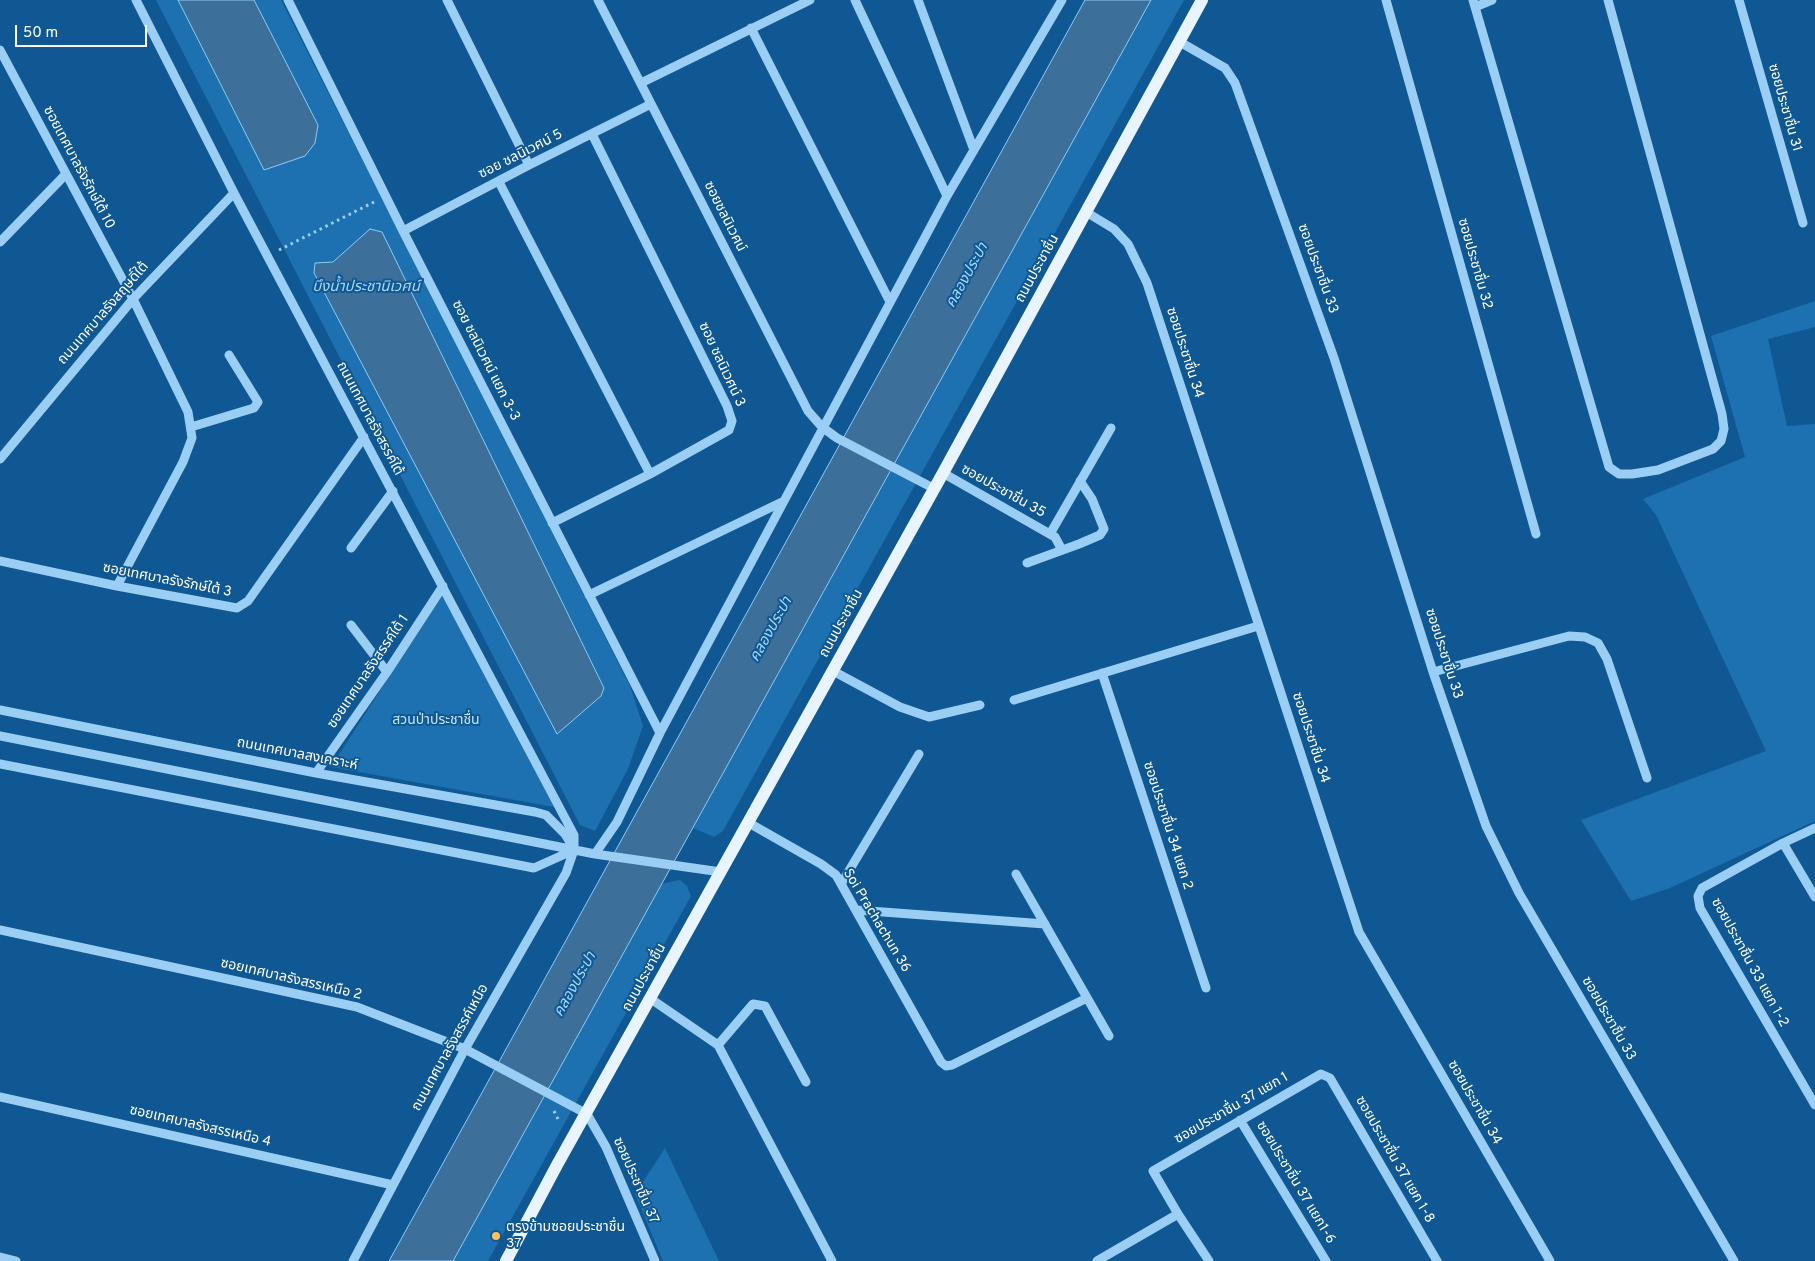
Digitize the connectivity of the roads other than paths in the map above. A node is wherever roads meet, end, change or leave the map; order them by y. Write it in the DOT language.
graph roads {
  1 [pos="136,0"];
  2 [pos="288,0"];
  3 [pos="447,0"];
  4 [pos="598,0"];
  5 [pos="810,0"];
  6 [pos="855,0"];
  7 [pos="918,0"];
  8 [pos="1202,0"];
  9 [pos="1386,0"];
  10 [pos="1492,0"];
  11 [pos="1608,0"];
  12 [pos="1739,0"];
  13 [pos="1060,1"];
  14 [pos="1474,3"];
  15 [pos="751,28"];
  16 [pos="1180,42"];
  17 [pos="0,50"];
  18 [pos="641,83"];
  19 [pos="651,104"];
  20 [pos="592,134"];
  21 [pos="974,150"];
  22 [pos="529,164"];
  23 [pos="66,174"];
  24 [pos="499,182"];
  25 [pos="234,193"];
  26 [pos="946,196"];
  27 [pos="1086,212"];
  28 [pos="1803,223"];
  29 [pos="403,231"];
  30 [pos="0,242"];
  31 [pos="132,299"];
  32 [pos="890,302"];
  33 [pos="229,355"];
  34 [pos="191,427"];
  35 [pos="822,427"];
  36 [pos="1111,428"];
  37 [pos="364,437"];
  38 [pos="0,458"];
  39 [pos="943,473"];
  40 [pos="650,474"];
  41 [pos="1080,481"];
  42 [pos="935,488"];
  43 [pos="392,492"];
  44 [pos="782,502"];
  45 [pos="552,523"];
  46 [pos="1050,534"];
  47 [pos="1536,534"];
  48 [pos="350,548"];
  49 [pos="1062,550"];
  50 [pos="0,561"];
  51 [pos="1027,563"];
  52 [pos="117,586"];
  53 [pos="443,586"];
  54 [pos="589,595"];
  55 [pos="351,625"];
  56 [pos="1258,626"];
  57 [pos="833,671"];
  58 [pos="387,672"];
  59 [pos="1434,672"];
  60 [pos="1102,674"];
  61 [pos="1014,700"];
  62 [pos="980,705"];
  63 [pos="0,710"];
  64 [pos="660,733"];
  65 [pos="0,736"];
  66 [pos="919,754"];
  67 [pos="0,764"];
  68 [pos="316,773"];
  69 [pos="1648,778"];
  70 [pos="749,823"];
  71 [pos="1815,828"];
  72 [pos="1783,843"];
  73 [pos="574,850"];
  74 [pos="595,854"];
  75 [pos="721,872"];
  76 [pos="1016,874"];
  77 [pos="841,884"];
  78 [pos="1815,897"];
  79 [pos="856,910"];
  80 [pos="1045,924"];
  81 [pos="0,930"];
  82 [pos="1206,988"];
  83 [pos="1087,998"];
  84 [pos="650,999"];
  85 [pos="1109,1036"];
  86 [pos="718,1045"];
  87 [pos="465,1049"];
  88 [pos="1326,1075"];
  89 [pos="806,1082"];
  90 [pos="0,1097"];
  91 [pos="1815,1105"];
  92 [pos="587,1114"];
  93 [pos="1240,1120"];
  94 [pos="393,1184"];
  95 [pos="1178,1214"];
  96 [pos="0,1257"];
  97 [pos="16,1261"];
  98 [pos="353,1261"];
  99 [pos="506,1261"];
  100 [pos="655,1261"];
  101 [pos="832,1261"];
  102 [pos="1097,1261"];
  103 [pos="1209,1261"];
  104 [pos="1326,1261"];
  105 [pos="1437,1261"];
  106 [pos="1550,1261"];
  107 [pos="1734,1261"];
  1 -- 25 [label="street, ถนนเทศบาลรังสรรค์ใต้"];
  2 -- 29 [label="street, ซอย ชลนิเวศน์ แยก 3-3"];
  3 -- 22 [label="street"];
  4 -- 18 [label="street, ซอยชลนิเวศน์"];
  5 -- 15 [label="street"];
  6 -- 26 [label="street"];
  7 -- 21 [label="street"];
  8 -- 16 [label="main road, ถนนประชาชื่น"];
  9 -- 47 [label="street, ซอยประชาชื่น 32"];
  10 -- 14 [label="street"];
  11 -- 14 [label="street"];
  12 -- 28 [label="street, ซอยประชาชื่น 31"];
  13 -- 21 [label="street"];
  15 -- 18 [label="street"];
  15 -- 32 [label="street"];
  16 -- 27 [label="main road, ถนนประชาชื่น"];
  16 -- 59 [label="street, ซอยประชาชื่น 33"];
  17 -- 23 [label="street, ซอยเทศบาลรังรักษ์ใต้ 10"];
  18 -- 19 [label="street, ซอยชลนิเวศน์"];
  19 -- 20 [label="street, ซอย ชลนิเวศน์ 5"];
  19 -- 35 [label="street, ซอยชลนิเวศน์"];
  20 -- 22 [label="street, ซอย ชลนิเวศน์ 5"];
  20 -- 40 [label="street, ซอย ชลนิเวศน์ 3"];
  21 -- 26 [label="street"];
  22 -- 24 [label="street, ซอย ชลนิเวศน์ 5"];
  23 -- 30 [label="street"];
  23 -- 31 [label="street, ซอยเทศบาลรังรักษ์ใต้ 10"];
  24 -- 29 [label="street, ซอย ชลนิเวศน์ 5"];
  24 -- 40 [label="street"];
  25 -- 31 [label="street, ถนนเทศบาลรังสฤษดิ์ใต้"];
  25 -- 37 [label="street, ถนนเทศบาลรังสรรค์ใต้"];
  26 -- 32 [label="street"];
  27 -- 39 [label="main road, ถนนประชาชื่น"];
  27 -- 56 [label="street, ซอยประชาชื่น 34"];
  29 -- 45 [label="street, ซอย ชลนิเวศน์ แยก 3-3"];
  31 -- 34 [label="street, ซอยเทศบาลรังรักษ์ใต้ 10"];
  31 -- 38 [label="street, ถนนเทศบาลรังสฤษดิ์ใต้"];
  32 -- 35 [label="street"];
  33 -- 34 [label="street"];
  34 -- 52 [label="street"];
  35 -- 42 [label="street, ซอยชลนิเวศน์"];
  35 -- 44 [label="street"];
  36 -- 41 [label="street, ซอยประชาชื่น 35"];
  37 -- 43 [label="street, ถนนเทศบาลรังสรรค์ใต้"];
  37 -- 52 [label="street, ซอยเทศบาลรังรักษ์ใต้ 3"];
  39 -- 42 [label="main road, ถนนประชาชื่น"];
  39 -- 46 [label="street, ซอยประชาชื่น 35"];
  40 -- 45 [label="street, ซอย ชลนิเวศน์ 3"];
  41 -- 46 [label="street, ซอยประชาชื่น 35"];
  41 -- 49 [label="street"];
  42 -- 57 [label="main road, ถนนประชาชื่น"];
  43 -- 48 [label="street"];
  43 -- 53 [label="street, ถนนเทศบาลรังสรรค์ใต้"];
  44 -- 54 [label="street"];
  44 -- 64 [label="street"];
  45 -- 54 [label="street, ซอย ชลนิเวศน์ แยก 3-3"];
  46 -- 49 [label="street, ซอยประชาชื่น 35"];
  49 -- 51 [label="street"];
  50 -- 52 [label="street, ซอยเทศบาลรังรักษ์ใต้ 3"];
  53 -- 58 [label="street, ซอยเทศบาลรังสรรค์ใต้ 1"];
  53 -- 73 [label="street, ถนนเทศบาลรังสรรค์ใต้"];
  54 -- 64 [label="street, ซอย ชลนิเวศน์ แยก 3-3"];
  55 -- 58 [label="street"];
  56 -- 60 [label="street"];
  56 -- 106 [label="street, ซอยประชาชื่น 34"];
  57 -- 62 [label="street"];
  57 -- 70 [label="main road, ถนนประชาชื่น"];
  58 -- 68 [label="street, ซอยเทศบาลรังสรรค์ใต้ 1"];
  59 -- 69 [label="street"];
  59 -- 107 [label="street, ซอยประชาชื่น 33"];
  60 -- 61 [label="street"];
  60 -- 82 [label="street, ซอยประชาชื่น 34 แยก 2"];
  63 -- 68 [label="street, ถนนเทศบาลสงเคราะห์"];
  64 -- 74 [label="street"];
  65 -- 73 [label="street"];
  66 -- 77 [label="street"];
  67 -- 73 [label="street"];
  68 -- 73 [label="street, ถนนเทศบาลสงเคราะห์"];
  70 -- 75 [label="main road, ถนนประชาชื่น"];
  70 -- 77 [label="street, Soi Prachachun 36"];
  71 -- 72 [label="street, ซอยประชาชื่น 33 แยก 1-2"];
  72 -- 78 [label="street"];
  72 -- 91 [label="street, ซอยประชาชื่น 33 แยก 1-2"];
  73 -- 74 [label="street"];
  73 -- 87 [label="street, ถนนเทศบาลรังสรรค์เหนือ"];
  74 -- 75 [label="street"];
  75 -- 84 [label="main road, ถนนประชาชื่น"];
  76 -- 80 [label="street"];
  77 -- 79 [label="street, Soi Prachachun 36"];
  79 -- 80 [label="street"];
  79 -- 83 [label="street, Soi Prachachun 36"];
  80 -- 83 [label="street"];
  81 -- 87 [label="street, ซอยเทศบาลรังสรรเหนือ 2"];
  83 -- 85 [label="street"];
  84 -- 86 [label="street"];
  84 -- 92 [label="main road, ถนนประชาชื่น"];
  86 -- 89 [label="street"];
  86 -- 101 [label="street"];
  87 -- 92 [label="street, ซอยเทศบาลรังสรรเหนือ 2"];
  87 -- 94 [label="street, ถนนเทศบาลรังสรรค์เหนือ"];
  88 -- 93 [label="street, ซอยประชาชื่น 37 แยก 1"];
  88 -- 105 [label="street, ซอยประชาชื่น 37 แยก 1-8"];
  90 -- 94 [label="street, ซอยเทศบาลรังสรรเหนือ 4"];
  92 -- 99 [label="main road, ถนนประชาชื่น"];
  92 -- 100 [label="street, ซอยประชาชื่น 37"];
  93 -- 95 [label="street, ซอยประชาชื่น 37 แยก 1"];
  93 -- 104 [label="street, ซอยประชาชื่น 37 แยก1-6"];
  94 -- 98 [label="street, ถนนเทศบาลรังสรรค์เหนือ"];
  95 -- 102 [label="street"];
  95 -- 103 [label="street"];
  96 -- 97 [label="street"];
}
